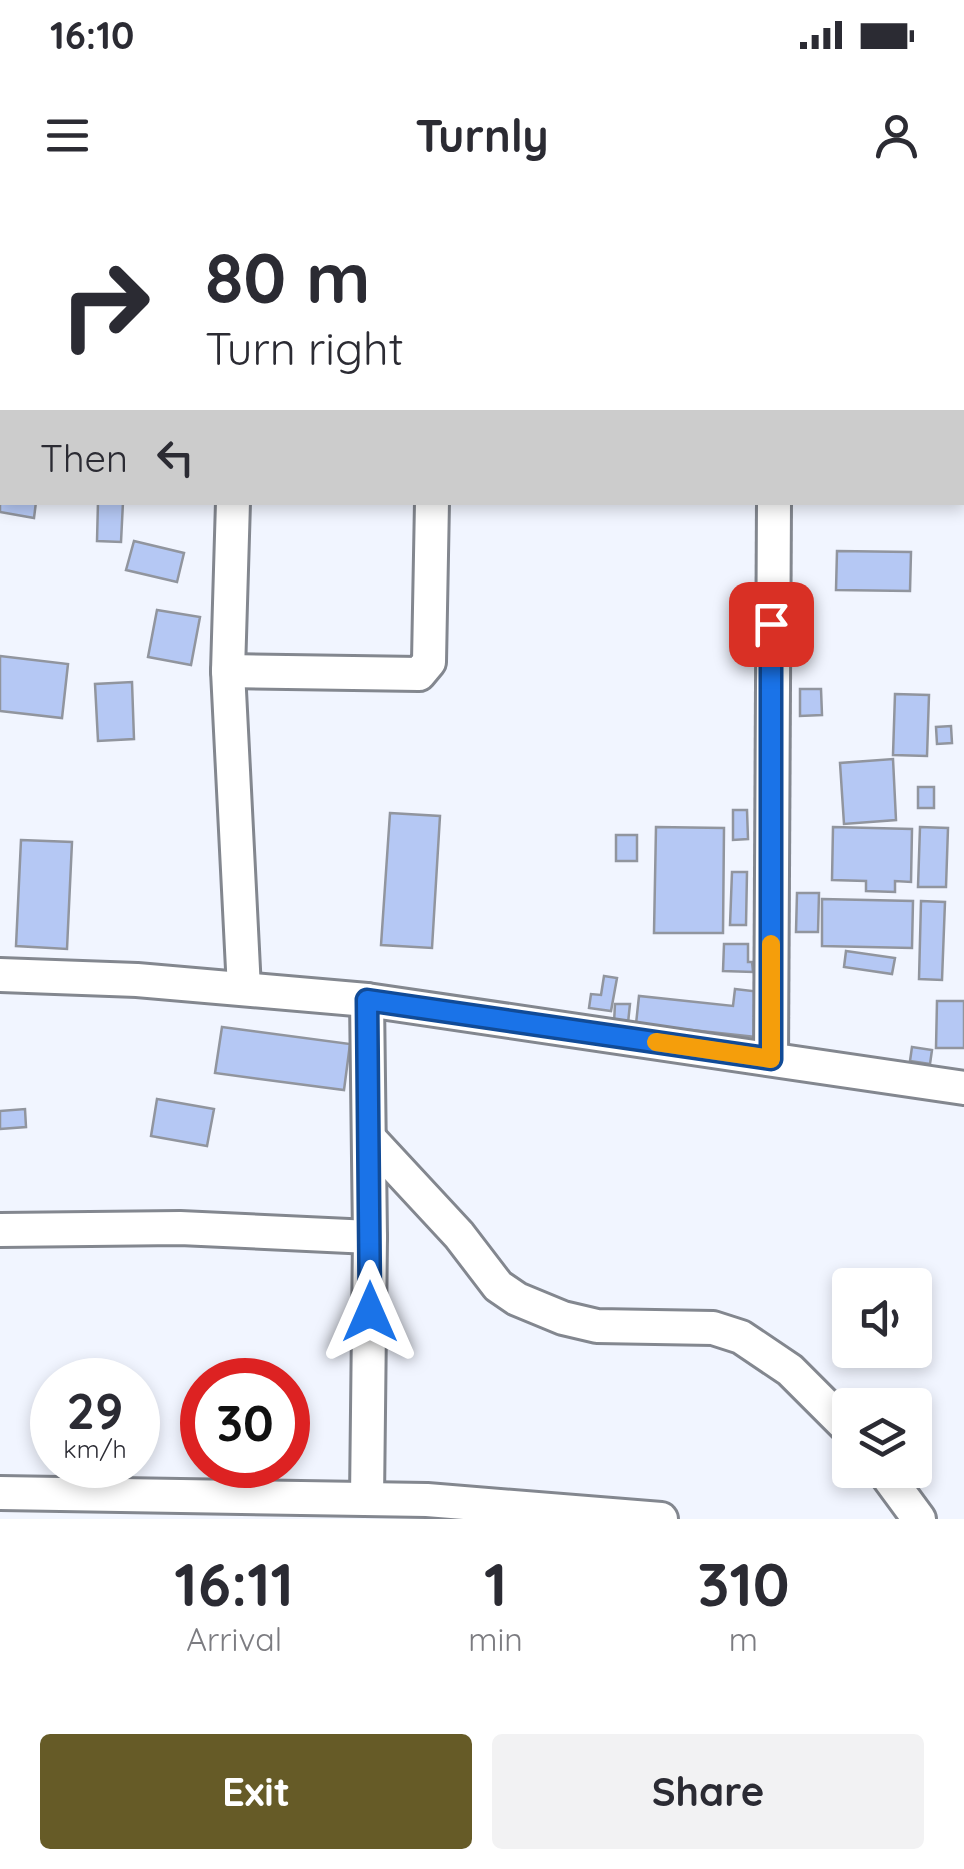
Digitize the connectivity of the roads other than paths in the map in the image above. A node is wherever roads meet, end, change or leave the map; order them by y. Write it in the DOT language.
graph roads {
  1 [pos="233,505"];
  2 [pos="432,505"];
  3 [pos="774,505"];
  4 [pos="228,671"];
  5 [pos="0,974"];
  6 [pos="244,989"];
  7 [pos="367,1000"];
  8 [pos="771,1059"];
  9 [pos="964,1088"];
  10 [pos="369,1138"];
  11 [pos="0,1230"];
  12 [pos="370,1238"];
  13 [pos="832,1412"];
  14 [pos="896,1488"];
  15 [pos="0,1493"];
  16 [pos="367,1498"];
  17 [pos="661,1519"];
  18 [pos="918,1519"];
  1 -- 4 [label="street"];
  2 -- 4 [label="street"];
  3 -- 8 [label="street"];
  4 -- 6 [label="street"];
  5 -- 6 [label="street"];
  6 -- 7 [label="street"];
  7 -- 8 [label="street"];
  7 -- 10 [label="street"];
  8 -- 9 [label="street"];
  10 -- 12 [label="street"];
  10 -- 13 [label="street"];
  11 -- 12 [label="street"];
  12 -- 16 [label="street"];
  14 -- 18 [label="street"];
  15 -- 16 [label="street"];
  16 -- 17 [label="street"];
}
